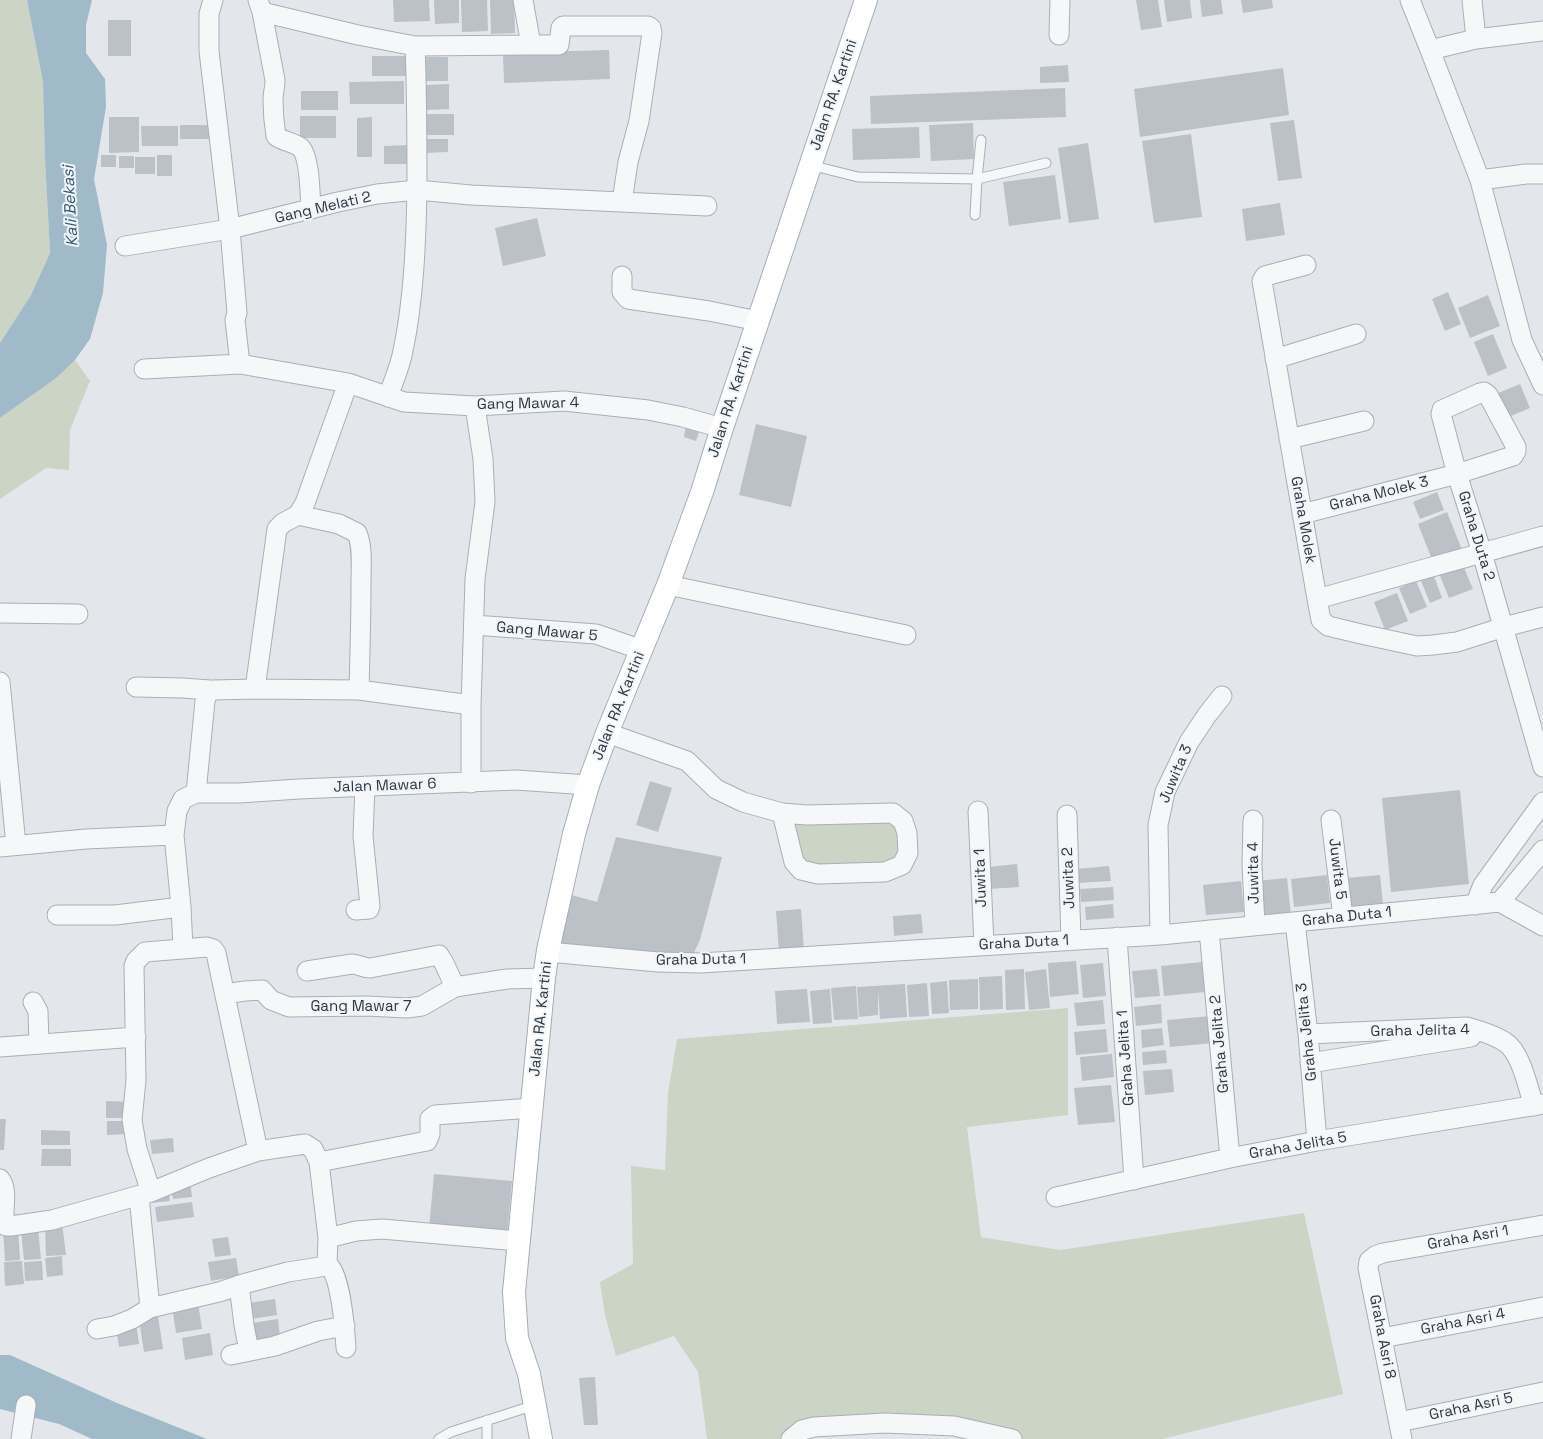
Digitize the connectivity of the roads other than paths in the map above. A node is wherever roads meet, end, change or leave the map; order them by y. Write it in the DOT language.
graph roads {
  1 [pos="214,0"];
  2 [pos="523,0"];
  3 [pos="866,0"];
  4 [pos="1060,0"];
  5 [pos="1410,0"];
  6 [pos="1472,0"];
  7 [pos="260,6"];
  8 [pos="1543,31"];
  9 [pos="1059,35"];
  10 [pos="1476,39"];
  11 [pos="531,45"];
  12 [pos="415,46"];
  13 [pos="1430,50"];
  14 [pos="981,140"];
  15 [pos="1046,163"];
  16 [pos="810,165"];
  17 [pos="1543,174"];
  18 [pos="977,179"];
  19 [pos="1480,180"];
  20 [pos="417,190"];
  21 [pos="622,202"];
  22 [pos="707,206"];
  23 [pos="311,209"];
  24 [pos="975,214"];
  25 [pos="230,229"];
  26 [pos="125,246"];
  27 [pos="1306,265"];
  28 [pos="622,276"];
  29 [pos="758,321"];
  30 [pos="1356,334"];
  31 [pos="1275,359"];
  32 [pos="240,364"];
  33 [pos="144,369"];
  34 [pos="348,383"];
  35 [pos="1543,385"];
  36 [pos="388,397"];
  37 [pos="475,406"];
  38 [pos="1364,421"];
  39 [pos="718,427"];
  40 [pos="1289,439"];
  41 [pos="1516,447"];
  42 [pos="1457,474"];
  43 [pos="1302,514"];
  44 [pos="298,515"];
  45 [pos="1543,536"];
  46 [pos="1482,553"];
  47 [pos="668,585"];
  48 [pos="1316,599"];
  49 [pos="0,613"];
  50 [pos="78,614"];
  51 [pos="1543,617"];
  52 [pos="474,625"];
  53 [pos="1504,627"];
  54 [pos="906,635"];
  55 [pos="642,650"];
  56 [pos="0,682"];
  57 [pos="136,687"];
  58 [pos="255,689"];
  59 [pos="210,690"];
  60 [pos="359,690"];
  61 [pos="1222,696"];
  62 [pos="471,705"];
  63 [pos="1535,706"];
  64 [pos="2,724"];
  65 [pos="607,733"];
  66 [pos="1543,767"];
  67 [pos="470,783"];
  68 [pos="588,785"];
  69 [pos="365,786"];
  70 [pos="189,796"];
  71 [pos="1543,802"];
  72 [pos="978,811"];
  73 [pos="782,813"];
  74 [pos="1067,816"];
  75 [pos="1253,820"];
  76 [pos="1331,820"];
  77 [pos="174,835"];
  78 [pos="8,846"];
  79 [pos="1543,850"];
  80 [pos="1500,902"];
  81 [pos="1475,905"];
  82 [pos="181,907"];
  83 [pos="356,910"];
  84 [pos="57,916"];
  85 [pos="1343,917"];
  86 [pos="1295,922"];
  87 [pos="1255,925"];
  88 [pos="1543,926"];
  89 [pos="1209,930"];
  90 [pos="1160,935"];
  91 [pos="1117,937"];
  92 [pos="1071,940"];
  93 [pos="984,945"];
  94 [pos="183,948"];
  95 [pos="548,952"];
  96 [pos="308,971"];
  97 [pos="544,978"];
  98 [pos="455,987"];
  99 [pos="225,994"];
  100 [pos="33,1002"];
  101 [pos="1308,1034"];
  102 [pos="1491,1034"];
  103 [pos="136,1037"];
  104 [pos="39,1044"];
  105 [pos="0,1047"];
  106 [pos="1310,1063"];
  107 [pos="1538,1105"];
  108 [pos="532,1108"];
  109 [pos="1317,1141"];
  110 [pos="258,1151"];
  111 [pos="1230,1158"];
  112 [pos="319,1162"];
  113 [pos="0,1179"];
  114 [pos="1134,1180"];
  115 [pos="145,1194"];
  116 [pos="1056,1197"];
  117 [pos="1543,1225"];
  118 [pos="328,1238"];
  119 [pos="518,1241"];
  120 [pos="1392,1251"];
  121 [pos="328,1264"];
  122 [pos="239,1285"];
  123 [pos="1543,1307"];
  124 [pos="150,1308"];
  125 [pos="344,1326"];
  126 [pos="97,1329"];
  127 [pos="1382,1338"];
  128 [pos="346,1348"];
  129 [pos="1543,1392"];
  130 [pos="535,1405"];
  131 [pos="26,1406"];
  132 [pos="487,1420"];
  133 [pos="1401,1431"];
  134 [pos="451,1436"];
  135 [pos="21,1439"];
  136 [pos="439,1439"];
  137 [pos="487,1439"];
  138 [pos="540,1439"];
  139 [pos="791,1439"];
  140 [pos="1010,1439"];
  1 -- 25 [label="street"];
  2 -- 11 [label="street"];
  3 -- 16 [label="main road, Jalan RA. Kartini"];
  4 -- 9 [label="street"];
  5 -- 13 [label="street"];
  6 -- 10 [label="street"];
  7 -- 12 [label="street"];
  7 -- 23 [label="street"];
  8 -- 10 [label="street"];
  10 -- 13 [label="street"];
  11 -- 12 [label="street"];
  11 -- 21 [label="street"];
  12 -- 20 [label="street"];
  13 -- 19 [label="street"];
  14 -- 18 [label="lane"];
  15 -- 18 [label="lane"];
  16 -- 18 [label="lane"];
  16 -- 29 [label="main road, Jalan RA. Kartini"];
  17 -- 19 [label="street"];
  18 -- 24 [label="lane"];
  19 -- 35 [label="street"];
  20 -- 21 [label="street, Gang Melati 2"];
  20 -- 23 [label="street, Gang Melati 2"];
  20 -- 36 [label="street"];
  21 -- 22 [label="street, Gang Melati 2"];
  23 -- 25 [label="street, Gang Melati 2"];
  25 -- 26 [label="street, Gang Melati 2"];
  25 -- 32 [label="street"];
  27 -- 31 [label="street, Graha Molek"];
  28 -- 29 [label="street"];
  29 -- 39 [label="main road, Jalan RA. Kartini"];
  30 -- 31 [label="street"];
  31 -- 40 [label="street, Graha Molek"];
  32 -- 33 [label="street, Gang Mawar 4"];
  32 -- 34 [label="street, Gang Mawar 4"];
  34 -- 36 [label="street, Gang Mawar 4"];
  34 -- 44 [label="street"];
  36 -- 37 [label="street, Gang Mawar 4"];
  37 -- 39 [label="street, Gang Mawar 4"];
  37 -- 52 [label="street"];
  38 -- 40 [label="street"];
  39 -- 47 [label="main road, Jalan RA. Kartini"];
  40 -- 43 [label="street, Graha Molek"];
  41 -- 42 [label="street, Graha Molek 3"];
  41 -- 42 [label="street, Graha Duta 2"];
  42 -- 43 [label="street, Graha Molek 3"];
  42 -- 46 [label="street, Graha Duta 2"];
  43 -- 48 [label="street, Graha Molek"];
  44 -- 58 [label="street"];
  44 -- 60 [label="street"];
  45 -- 46 [label="street"];
  46 -- 48 [label="street"];
  46 -- 53 [label="street, Graha Duta 2"];
  47 -- 54 [label="street"];
  47 -- 55 [label="main road, Jalan RA. Kartini"];
  48 -- 53 [label="street, Graha Molek"];
  49 -- 50 [label="street"];
  51 -- 53 [label="street, Graha Molek"];
  52 -- 55 [label="street, Gang Mawar 5"];
  52 -- 62 [label="street"];
  53 -- 63 [label="street, Graha Duta 2"];
  55 -- 65 [label="main road, Jalan RA. Kartini"];
  56 -- 64 [label="street"];
  57 -- 59 [label="street"];
  58 -- 59 [label="street"];
  58 -- 60 [label="street"];
  59 -- 70 [label="street"];
  60 -- 62 [label="street"];
  61 -- 90 [label="street, Juwita 3"];
  62 -- 67 [label="street"];
  63 -- 66 [label="street, Graha Duta 2"];
  64 -- 78 [label="street"];
  65 -- 68 [label="main road, Jalan RA. Kartini"];
  65 -- 73 [label="street"];
  67 -- 68 [label="street, Jalan Mawar 6"];
  67 -- 69 [label="street, Jalan Mawar 6"];
  68 -- 95 [label="main road, Jalan RA. Kartini"];
  69 -- 70 [label="street, Jalan Mawar 6"];
  69 -- 83 [label="street"];
  70 -- 77 [label="street"];
  71 -- 81 [label="street"];
  72 -- 93 [label="street, Juwita 1"];
  73 -- 73 [label="street"];
  74 -- 92 [label="street, Juwita 2"];
  75 -- 87 [label="street, Juwita 4"];
  76 -- 85 [label="street, Juwita 5"];
  77 -- 78 [label="street"];
  77 -- 82 [label="street"];
  79 -- 80 [label="street"];
  80 -- 81 [label="street, Graha Duta 1"];
  80 -- 88 [label="street"];
  81 -- 85 [label="street, Graha Duta 1"];
  82 -- 84 [label="street"];
  82 -- 94 [label="street"];
  85 -- 86 [label="street, Graha Duta 1"];
  86 -- 87 [label="street, Graha Duta 1"];
  86 -- 101 [label="street, Graha Jelita 3"];
  87 -- 89 [label="street, Graha Duta 1"];
  89 -- 90 [label="street, Graha Duta 1"];
  89 -- 111 [label="street, Graha Jelita 2"];
  90 -- 91 [label="street, Graha Duta 1"];
  91 -- 92 [label="street, Graha Duta 1"];
  91 -- 114 [label="street, Graha Jelita 1"];
  92 -- 93 [label="street, Graha Duta 1"];
  93 -- 95 [label="street, Graha Duta 1"];
  94 -- 99 [label="street"];
  94 -- 103 [label="street"];
  95 -- 97 [label="main road, Jalan RA. Kartini"];
  96 -- 98 [label="street"];
  97 -- 98 [label="street, Gang Mawar 7"];
  97 -- 108 [label="main road, Jalan RA. Kartini"];
  98 -- 99 [label="street, Gang Mawar 7"];
  99 -- 110 [label="street"];
  100 -- 104 [label="street"];
  101 -- 102 [label="street, Graha Jelita 4"];
  101 -- 106 [label="street, Graha Jelita 3"];
  102 -- 106 [label="street"];
  102 -- 107 [label="street, Graha Jelita 4"];
  103 -- 104 [label="street"];
  103 -- 115 [label="street"];
  104 -- 105 [label="street"];
  106 -- 109 [label="street, Graha Jelita 3"];
  107 -- 109 [label="street, Graha Jelita 5"];
  108 -- 112 [label="street"];
  108 -- 119 [label="main road, Jalan RA. Kartini"];
  109 -- 111 [label="street, Graha Jelita 5"];
  110 -- 112 [label="street"];
  110 -- 115 [label="street"];
  111 -- 114 [label="street, Graha Jelita 5"];
  112 -- 118 [label="street"];
  113 -- 115 [label="street"];
  114 -- 116 [label="street, Graha Jelita 5"];
  115 -- 124 [label="street"];
  117 -- 120 [label="street, Graha Asri 1"];
  118 -- 119 [label="street"];
  118 -- 121 [label="street"];
  119 -- 130 [label="main road, Jalan RA. Kartini"];
  120 -- 127 [label="street, Graha Asri 8"];
  121 -- 122 [label="street"];
  121 -- 125 [label="street"];
  122 -- 124 [label="street"];
  122 -- 125 [label="street"];
  123 -- 127 [label="street, Graha Asri 4"];
  124 -- 126 [label="street"];
  125 -- 128 [label="street"];
  127 -- 133 [label="street, Graha Asri 8"];
  129 -- 133 [label="street, Graha Asri 5"];
  130 -- 132 [label="lane"];
  130 -- 138 [label="main road, Jalan RA. Kartini"];
  131 -- 135 [label="street"];
  132 -- 134 [label="lane"];
  132 -- 137 [label="lane"];
  134 -- 136 [label="lane"];
  139 -- 140 [label="street"];
}
